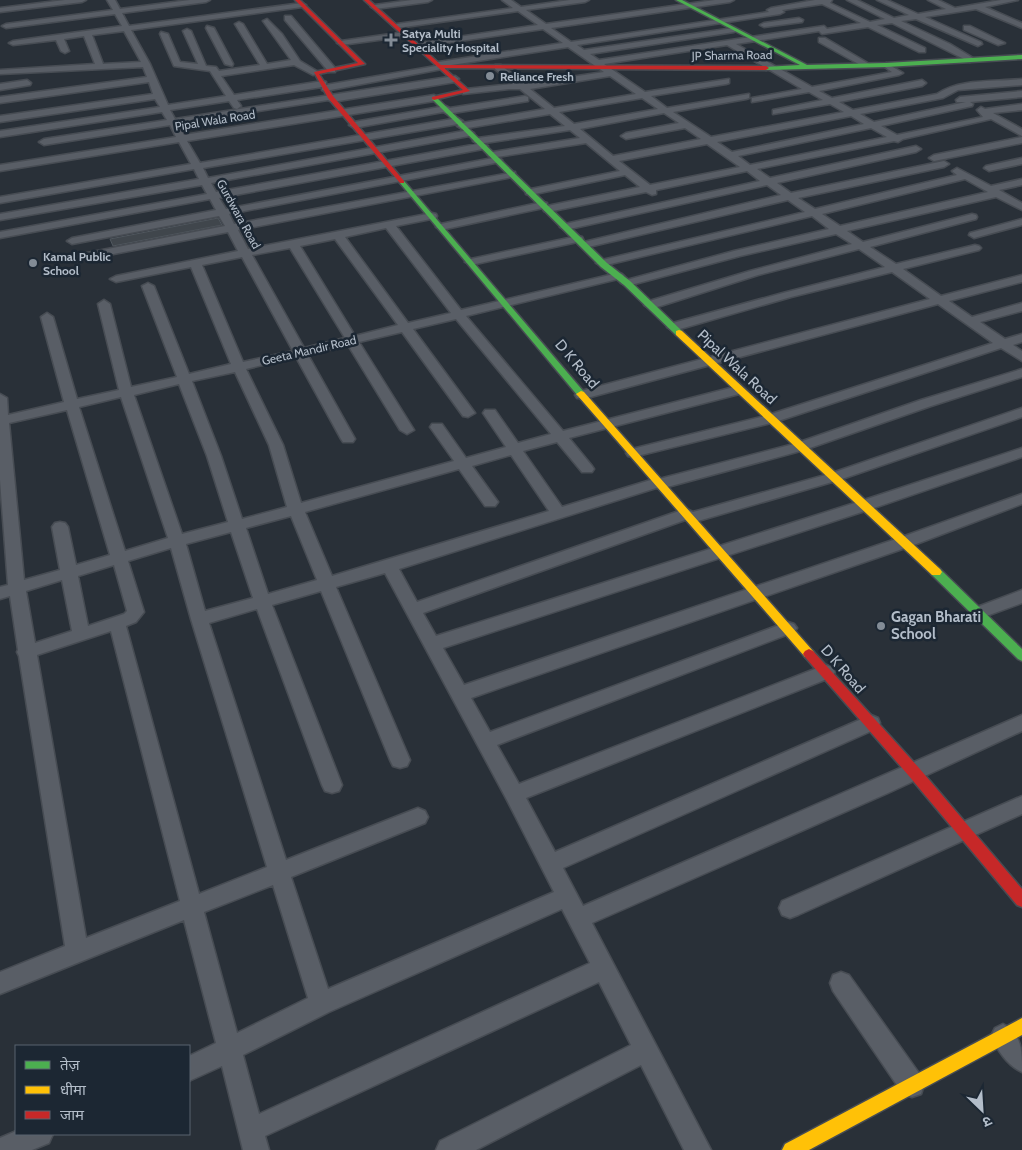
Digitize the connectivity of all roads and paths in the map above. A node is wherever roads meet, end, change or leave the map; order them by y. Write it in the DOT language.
graph roads {
  1 [pos="18,0"];
  2 [pos="82,0"];
  3 [pos="428,0"];
  4 [pos="504,0"];
  5 [pos="585,0"];
  6 [pos="678,0"];
  7 [pos="730,0"];
  8 [pos="798,0"];
  9 [pos="836,0"];
  10 [pos="851,0"];
  11 [pos="881,0"];
  12 [pos="932,0"];
  13 [pos="961,0"];
  14 [pos="1014,0"];
  15 [pos="821,1"];
  16 [pos="0,2"];
  17 [pos="179,2"];
  18 [pos="991,2"];
  19 [pos="75,3"];
  20 [pos="207,4"];
  21 [pos="371,4"];
  22 [pos="807,4"];
  23 [pos="976,6"];
  24 [pos="920,7"];
  25 [pos="519,9"];
  26 [pos="771,10"];
  27 [pos="954,10"];
  28 [pos="1010,10"];
  29 [pos="695,12"];
  30 [pos="780,12"];
  31 [pos="936,13"];
  32 [pos="1,14"];
  33 [pos="291,14"];
  34 [pos="119,15"];
  35 [pos="82,16"];
  36 [pos="151,16"];
  37 [pos="720,16"];
  38 [pos="918,16"];
  39 [pos="799,20"];
  40 [pos="893,20"];
  41 [pos="952,21"];
  42 [pos="258,22"];
  43 [pos="248,23"];
  44 [pos="396,23"];
  45 [pos="239,24"];
  46 [pos="870,24"];
  47 [pos="960,24"];
  48 [pos="6,26"];
  49 [pos="229,26"];
  50 [pos="1022,26"];
  51 [pos="220,27"];
  52 [pos="734,30"];
  53 [pos="183,32"];
  54 [pos="87,33"];
  55 [pos="554,33"];
  56 [pos="823,33"];
  57 [pos="59,37"];
  58 [pos="752,40"];
  59 [pos="30,41"];
  60 [pos="13,43"];
  61 [pos="341,43"];
  62 [pos="570,44"];
  63 [pos="728,44"];
  64 [pos="980,44"];
  65 [pos="418,45"];
  66 [pos="947,46"];
  67 [pos="31,50"];
  68 [pos="922,50"];
  69 [pos="65,51"];
  70 [pos="584,53"];
  71 [pos="1022,56"];
  72 [pos="1006,57"];
  73 [pos="32,60"];
  74 [pos="970,60"];
  75 [pos="438,61"];
  76 [pos="296,62"];
  77 [pos="146,64"];
  78 [pos="229,64"];
  79 [pos="886,65"];
  80 [pos="100,66"];
  81 [pos="867,66"];
  82 [pos="203,67"];
  83 [pos="265,67"];
  84 [pos="498,67"];
  85 [pos="806,67"];
  86 [pos="604,68"];
  87 [pos="770,68"];
  88 [pos="33,69"];
  89 [pos="332,70"];
  90 [pos="0,72"];
  91 [pos="316,73"];
  92 [pos="899,73"];
  93 [pos="216,74"];
  94 [pos="151,79"];
  95 [pos="455,79"];
  96 [pos="726,81"];
  97 [pos="1022,82"];
  98 [pos="27,83"];
  99 [pos="922,83"];
  100 [pos="0,87"];
  101 [pos="523,87"];
  102 [pos="810,90"];
  103 [pos="328,92"];
  104 [pos="466,92"];
  105 [pos="945,94"];
  106 [pos="1022,94"];
  107 [pos="158,96"];
  108 [pos="644,96"];
  109 [pos="231,98"];
  110 [pos="434,98"];
  111 [pos="525,98"];
  112 [pos="0,100"];
  113 [pos="960,100"];
  114 [pos="830,101"];
  115 [pos="969,104"];
  116 [pos="1022,107"];
  117 [pos="166,108"];
  118 [pos="446,110"];
  119 [pos="665,110"];
  120 [pos="240,111"];
  121 [pos="553,112"];
  122 [pos="776,112"];
  123 [pos="851,112"];
  124 [pos="983,112"];
  125 [pos="343,113"];
  126 [pos="0,119"];
  127 [pos="173,122"];
  128 [pos="685,124"];
  129 [pos="872,124"];
  130 [pos="354,125"];
  131 [pos="254,127"];
  132 [pos="572,127"];
  133 [pos="470,133"];
  134 [pos="1022,133"];
  135 [pos="0,134"];
  136 [pos="626,136"];
  137 [pos="895,137"];
  138 [pos="366,138"];
  139 [pos="182,139"];
  140 [pos="588,140"];
  141 [pos="708,140"];
  142 [pos="1022,140"];
  143 [pos="44,142"];
  144 [pos="916,149"];
  145 [pos="377,151"];
  146 [pos="730,155"];
  147 [pos="495,158"];
  148 [pos="934,158"];
  149 [pos="612,159"];
  150 [pos="1022,161"];
  151 [pos="944,164"];
  152 [pos="389,165"];
  153 [pos="197,166"];
  154 [pos="748,167"];
  155 [pos="0,168"];
  156 [pos="989,168"];
  157 [pos="627,172"];
  158 [pos="512,174"];
  159 [pos="967,176"];
  160 [pos="400,178"];
  161 [pos="205,181"];
  162 [pos="771,181"];
  163 [pos="1022,182"];
  164 [pos="648,188"];
  165 [pos="994,191"];
  166 [pos="530,192"];
  167 [pos="414,194"];
  168 [pos="791,196"];
  169 [pos="214,197"];
  170 [pos="0,200"];
  171 [pos="669,204"];
  172 [pos="545,207"];
  173 [pos="1022,207"];
  174 [pos="814,212"];
  175 [pos="222,213"];
  176 [pos="430,213"];
  177 [pos="0,217"];
  178 [pos="972,217"];
  179 [pos="689,221"];
  180 [pos="1022,222"];
  181 [pos="389,225"];
  182 [pos="441,227"];
  183 [pos="565,227"];
  184 [pos="231,228"];
  185 [pos="840,230"];
  186 [pos="0,235"];
  187 [pos="338,235"];
  188 [pos="974,235"];
  189 [pos="72,241"];
  190 [pos="581,242"];
  191 [pos="293,244"];
  192 [pos="861,244"];
  193 [pos="722,246"];
  194 [pos="975,248"];
  195 [pos="243,250"];
  196 [pos="77,258"];
  197 [pos="470,262"];
  198 [pos="602,263"];
  199 [pos="195,264"];
  200 [pos="895,268"];
  201 [pos="1022,278"];
  202 [pos="622,279"];
  203 [pos="148,286"];
  204 [pos="941,300"];
  205 [pos="505,303"];
  206 [pos="104,304"];
  207 [pos="650,305"];
  208 [pos="1022,307"];
  209 [pos="458,314"];
  210 [pos="47,317"];
  211 [pos="971,321"];
  212 [pos="406,327"];
  213 [pos="673,327"];
  214 [pos="1022,338"];
  215 [pos="352,340"];
  216 [pos="1003,344"];
  217 [pos="299,353"];
  218 [pos="1022,357"];
  219 [pos="708,361"];
  220 [pos="239,367"];
  221 [pos="1022,373"];
  222 [pos="184,379"];
  223 [pos="738,390"];
  224 [pos="126,392"];
  225 [pos="582,395"];
  226 [pos="0,398"];
  227 [pos="72,405"];
  228 [pos="1022,412"];
  229 [pos="468,413"];
  230 [pos="490,413"];
  231 [pos="770,419"];
  232 [pos="2,421"];
  233 [pos="606,423"];
  234 [pos="437,427"];
  235 [pos="407,430"];
  236 [pos="560,436"];
  237 [pos="348,439"];
  238 [pos="800,446"];
  239 [pos="515,448"];
  240 [pos="1022,452"];
  241 [pos="633,453"];
  242 [pos="463,463"];
  243 [pos="587,470"];
  244 [pos="834,477"];
  245 [pos="659,483"];
  246 [pos="1022,499"];
  247 [pos="490,502"];
  248 [pos="866,505"];
  249 [pos="296,510"];
  250 [pos="558,514"];
  251 [pos="689,516"];
  252 [pos="237,525"];
  253 [pos="60,527"];
  254 [pos="178,542"];
  255 [pos="904,542"];
  256 [pos="720,551"];
  257 [pos="119,558"];
  258 [pos="388,566"];
  259 [pos="69,573"];
  260 [pos="325,583"];
  261 [pos="8,590"];
  262 [pos="756,592"];
  263 [pos="1022,596"];
  264 [pos="262,601"];
  265 [pos="414,610"];
  266 [pos="978,613"];
  267 [pos="199,619"];
  268 [pos="117,623"];
  269 [pos="788,628"];
  270 [pos="81,634"];
  271 [pos="433,644"];
  272 [pos="26,652"];
  273 [pos="1022,656"];
  274 [pos="826,672"];
  275 [pos="460,694"];
  276 [pos="871,723"];
  277 [pos="1022,723"];
  278 [pos="486,742"];
  279 [pos="400,760"];
  280 [pos="914,772"];
  281 [pos="332,785"];
  282 [pos="514,794"];
  283 [pos="1022,805"];
  284 [pos="418,817"];
  285 [pos="964,832"];
  286 [pos="550,864"];
  287 [pos="280,872"];
  288 [pos="567,897"];
  289 [pos="1022,900"];
  290 [pos="193,907"];
  291 [pos="790,908"];
  292 [pos="578,919"];
  293 [pos="77,951"];
  294 [pos="604,968"];
  295 [pos="0,983"];
  296 [pos="841,983"];
  297 [pos="321,1004"];
  298 [pos="1012,1031"];
  299 [pos="230,1050"];
  300 [pos="646,1050"];
  301 [pos="1022,1060"];
  302 [pos="190,1068"];
  303 [pos="912,1085"];
  304 [pos="38,1135"];
  305 [pos="254,1140"];
  306 [pos="2,1150"];
  307 [pos="449,1150"];
  308 [pos="698,1150"];
  309 [pos="791,1150"];
  1 -- 16 [label="street"];
  2 -- 19 [label="street"];
  3 -- 21 [label="street"];
  4 -- 25 [label="street"];
  5 -- 25 [label="street"];
  6 -- 29 [label="street"];
  7 -- 29 [label="street"];
  8 -- 22 [label="street"];
  9 -- 15 [label="street"];
  10 -- 40 [label="street"];
  11 -- 38 [label="street"];
  12 -- 27 [label="street"];
  13 -- 23 [label="street"];
  14 -- 18 [label="street"];
  15 -- 22 [label="street"];
  15 -- 46 [label="street"];
  17 -- 20 [label="street"];
  17 -- 34 [label="street"];
  18 -- 23 [label="street"];
  18 -- 28 [label="street"];
  19 -- 32 [label="street"];
  19 -- 34 [label="street"];
  19 -- 35 [label="street"];
  20 -- 36 [label="street"];
  21 -- 44 [label="street"];
  22 -- 26 [label="street"];
  23 -- 27 [label="street"];
  23 -- 50 [label="street"];
  24 -- 31 [label="street"];
  25 -- 44 [label="street"];
  25 -- 55 [label="street"];
  27 -- 31 [label="street"];
  29 -- 37 [label="street"];
  29 -- 55 [label="street"];
  30 -- 37 [label="street"];
  31 -- 38 [label="street"];
  31 -- 41 [label="street"];
  33 -- 34 [label="street"];
  33 -- 42 [label="street"];
  33 -- 61 [label="street"];
  33 -- 76 [label="street"];
  33 -- 89 [label="street"];
  34 -- 35 [label="street"];
  34 -- 54 [label="street"];
  34 -- 77 [label="street, Gurdwara Road"];
  35 -- 48 [label="street"];
  37 -- 52 [label="street"];
  37 -- 62 [label="street"];
  38 -- 40 [label="street"];
  38 -- 64 [label="street"];
  39 -- 52 [label="street"];
  40 -- 46 [label="street"];
  40 -- 66 [label="street"];
  43 -- 45 [label="street"];
  44 -- 61 [label="street"];
  44 -- 65 [label="street"];
  45 -- 49 [label="street"];
  45 -- 83 [label="street"];
  46 -- 56 [label="street"];
  46 -- 68 [label="street"];
  47 -- 64 [label="street"];
  51 -- 53 [label="street"];
  52 -- 58 [label="street"];
  52 -- 70 [label="street"];
  53 -- 78 [label="street"];
  53 -- 82 [label="street"];
  53 -- 82 [label="street"];
  54 -- 57 [label="street"];
  54 -- 80 [label="street"];
  55 -- 62 [label="street"];
  55 -- 65 [label="street"];
  56 -- 58 [label="street"];
  56 -- 81 [label="street"];
  57 -- 59 [label="street"];
  57 -- 69 [label="street"];
  58 -- 63 [label="street"];
  58 -- 85 [label="street"];
  59 -- 60 [label="street"];
  59 -- 67 [label="street"];
  61 -- 89 [label="street"];
  62 -- 70 [label="street"];
  62 -- 75 [label="street"];
  63 -- 86 [label="street"];
  63 -- 87 [label="street"];
  64 -- 66 [label="street"];
  64 -- 72 [label="street"];
  65 -- 75 [label="street"];
  66 -- 74 [label="street"];
  70 -- 86 [label="street"];
  71 -- 72 [label="street, JP Sharma Road"];
  72 -- 74 [label="street, JP Sharma Road"];
  73 -- 88 [label="street"];
  74 -- 79 [label="street, JP Sharma Road"];
  75 -- 84 [label="street, JP Sharma Road"];
  75 -- 95 [label="street"];
  75 -- 103 [label="street"];
  76 -- 83 [label="street"];
  76 -- 91 [label="street"];
  77 -- 80 [label="street"];
  77 -- 94 [label="street, Gurdwara Road"];
  79 -- 81 [label="street, JP Sharma Road"];
  79 -- 92 [label="street"];
  80 -- 88 [label="street"];
  81 -- 85 [label="street, JP Sharma Road"];
  82 -- 93 [label="street"];
  83 -- 93 [label="street"];
  84 -- 86 [label="street, JP Sharma Road"];
  84 -- 101 [label="street"];
  85 -- 87 [label="street, JP Sharma Road"];
  86 -- 87 [label="street, JP Sharma Road"];
  86 -- 101 [label="street"];
  86 -- 108 [label="street"];
  87 -- 102 [label="street"];
  88 -- 90 [label="street"];
  89 -- 91 [label="street"];
  91 -- 103 [label="street, D K Road"];
  92 -- 99 [label="street"];
  92 -- 102 [label="street"];
  93 -- 109 [label="street"];
  94 -- 107 [label="street, Gurdwara Road"];
  94 -- 112 [label="street"];
  95 -- 103 [label="street"];
  95 -- 104 [label="street"];
  96 -- 108 [label="street"];
  97 -- 105 [label="street"];
  98 -- 100 [label="street"];
  99 -- 105 [label="street"];
  99 -- 114 [label="street"];
  101 -- 104 [label="street"];
  101 -- 121 [label="street"];
  102 -- 114 [label="street"];
  102 -- 119 [label="street"];
  103 -- 109 [label="street"];
  103 -- 120 [label="street"];
  103 -- 125 [label="street, D K Road"];
  104 -- 110 [label="street, Pipal Wala Road"];
  105 -- 113 [label="street"];
  105 -- 123 [label="street"];
  106 -- 113 [label="street"];
  107 -- 117 [label="street, Gurdwara Road"];
  107 -- 126 [label="street"];
  108 -- 119 [label="street"];
  108 -- 121 [label="street"];
  109 -- 117 [label="street"];
  109 -- 120 [label="street"];
  110 -- 118 [label="street, Pipal Wala Road"];
  110 -- 125 [label="street, Pipal Wala Road"];
  111 -- 118 [label="street"];
  113 -- 115 [label="street"];
  114 -- 122 [label="street"];
  114 -- 123 [label="street"];
  115 -- 124 [label="street"];
  115 -- 129 [label="street"];
  116 -- 124 [label="street"];
  117 -- 127 [label="street, Gurdwara Road"];
  117 -- 135 [label="street"];
  118 -- 130 [label="street"];
  118 -- 133 [label="street, Pipal Wala Road"];
  119 -- 128 [label="street"];
  119 -- 132 [label="street"];
  120 -- 127 [label="street"];
  120 -- 131 [label="street"];
  121 -- 132 [label="street"];
  121 -- 133 [label="street"];
  123 -- 129 [label="street"];
  123 -- 141 [label="street"];
  124 -- 134 [label="street"];
  124 -- 137 [label="street"];
  125 -- 130 [label="street, D K Road"];
  125 -- 131 [label="street, Pipal Wala Road"];
  127 -- 139 [label="street, Gurdwara Road"];
  127 -- 143 [label="street"];
  128 -- 136 [label="street"];
  128 -- 141 [label="street"];
  129 -- 137 [label="street"];
  129 -- 146 [label="street"];
  130 -- 138 [label="street, D K Road"];
  131 -- 139 [label="street, Pipal Wala Road"];
  132 -- 133 [label="street"];
  132 -- 140 [label="street"];
  133 -- 138 [label="street"];
  133 -- 145 [label="street"];
  133 -- 147 [label="street, Pipal Wala Road"];
  133 -- 152 [label="street"];
  137 -- 144 [label="street"];
  137 -- 154 [label="street"];
  138 -- 145 [label="street, D K Road"];
  138 -- 153 [label="street"];
  139 -- 153 [label="street, Gurdwara Road"];
  139 -- 155 [label="street, Pipal Wala Road"];
  140 -- 147 [label="street"];
  140 -- 149 [label="street"];
  141 -- 146 [label="street"];
  141 -- 149 [label="street"];
  142 -- 148 [label="street"];
  144 -- 148 [label="street"];
  144 -- 162 [label="street"];
  145 -- 152 [label="street, D K Road"];
  145 -- 161 [label="street"];
  146 -- 154 [label="street"];
  147 -- 158 [label="street, Pipal Wala Road"];
  147 -- 160 [label="street"];
  148 -- 151 [label="street"];
  149 -- 157 [label="street"];
  150 -- 156 [label="street"];
  151 -- 159 [label="street"];
  151 -- 168 [label="street"];
  152 -- 160 [label="street, D K Road"];
  152 -- 169 [label="street"];
  153 -- 161 [label="street, Gurdwara Road"];
  153 -- 170 [label="street"];
  154 -- 162 [label="street"];
  154 -- 164 [label="street"];
  157 -- 164 [label="street"];
  157 -- 166 [label="street"];
  158 -- 166 [label="street, Pipal Wala Road"];
  158 -- 167 [label="street"];
  159 -- 165 [label="street"];
  159 -- 174 [label="street"];
  160 -- 167 [label="street, D K Road"];
  160 -- 175 [label="street"];
  161 -- 169 [label="street, Gurdwara Road"];
  161 -- 177 [label="street"];
  162 -- 168 [label="street"];
  162 -- 171 [label="street"];
  163 -- 165 [label="street"];
  164 -- 171 [label="street"];
  164 -- 172 [label="street"];
  165 -- 173 [label="street"];
  165 -- 185 [label="street, Geeta Mandir Road"];
  166 -- 172 [label="street, Pipal Wala Road"];
  167 -- 176 [label="street, D K Road"];
  167 -- 184 [label="street"];
  168 -- 174 [label="street"];
  168 -- 179 [label="street"];
  169 -- 175 [label="street, Gurdwara Road"];
  169 -- 186 [label="street"];
  171 -- 179 [label="street"];
  171 -- 183 [label="street"];
  172 -- 182 [label="street"];
  172 -- 183 [label="street, Pipal Wala Road"];
  174 -- 185 [label="street"];
  174 -- 193 [label="street"];
  175 -- 184 [label="street, Gurdwara Road"];
  175 -- 189 [label="street"];
  176 -- 181 [label="street"];
  176 -- 182 [label="street, D K Road"];
  176 -- 195 [label="street"];
  178 -- 192 [label="street"];
  179 -- 190 [label="street"];
  179 -- 193 [label="street"];
  180 -- 188 [label="street"];
  181 -- 187 [label="street"];
  181 -- 209 [label="street"];
  182 -- 197 [label="street, D K Road"];
  183 -- 190 [label="street, Pipal Wala Road"];
  184 -- 195 [label="street, Gurdwara Road"];
  184 -- 196 [label="street"];
  185 -- 192 [label="street"];
  185 -- 193 [label="street, Geeta Mandir Road"];
  187 -- 191 [label="street"];
  187 -- 212 [label="street"];
  190 -- 197 [label="street"];
  190 -- 198 [label="street, Pipal Wala Road"];
  191 -- 195 [label="street"];
  191 -- 215 [label="street"];
  192 -- 200 [label="street"];
  192 -- 207 [label="street"];
  193 -- 198 [label="street"];
  193 -- 202 [label="street, Geeta Mandir Road"];
  194 -- 200 [label="street"];
  195 -- 199 [label="street"];
  195 -- 199 [label="street"];
  195 -- 217 [label="street, Gurdwara Road"];
  197 -- 205 [label="street, D K Road"];
  198 -- 202 [label="street, Pipal Wala Road"];
  199 -- 220 [label="street"];
  200 -- 204 [label="street"];
  200 -- 213 [label="street"];
  201 -- 204 [label="street"];
  202 -- 205 [label="street, Geeta Mandir Road"];
  202 -- 207 [label="street, Pipal Wala Road"];
  203 -- 222 [label="street"];
  204 -- 211 [label="street"];
  204 -- 219 [label="street"];
  205 -- 209 [label="street, Geeta Mandir Road"];
  205 -- 225 [label="street, D K Road"];
  206 -- 224 [label="street"];
  207 -- 213 [label="street, Pipal Wala Road"];
  208 -- 211 [label="street"];
  209 -- 212 [label="street, Geeta Mandir Road"];
  209 -- 236 [label="street"];
  210 -- 227 [label="street"];
  211 -- 216 [label="street"];
  212 -- 215 [label="street, Geeta Mandir Road"];
  212 -- 229 [label="street"];
  213 -- 219 [label="street, Pipal Wala Road"];
  214 -- 216 [label="street"];
  215 -- 217 [label="street, Geeta Mandir Road"];
  215 -- 235 [label="street"];
  216 -- 218 [label="street"];
  216 -- 231 [label="street"];
  217 -- 220 [label="street, Geeta Mandir Road"];
  217 -- 237 [label="street, Gurdwara Road"];
  219 -- 223 [label="street, Pipal Wala Road"];
  219 -- 225 [label="street"];
  220 -- 222 [label="street, Geeta Mandir Road"];
  220 -- 249 [label="street"];
  221 -- 238 [label="street"];
  222 -- 224 [label="street, Geeta Mandir Road"];
  222 -- 252 [label="street"];
  223 -- 231 [label="street, Pipal Wala Road"];
  223 -- 233 [label="street"];
  224 -- 227 [label="street, Geeta Mandir Road"];
  224 -- 254 [label="street"];
  225 -- 233 [label="street, D K Road"];
  226 -- 232 [label="street"];
  227 -- 232 [label="street, Geeta Mandir Road"];
  227 -- 257 [label="street"];
  228 -- 244 [label="street"];
  230 -- 239 [label="street"];
  231 -- 238 [label="street, Pipal Wala Road"];
  231 -- 241 [label="street"];
  232 -- 261 [label="street"];
  233 -- 236 [label="street"];
  233 -- 241 [label="street, D K Road"];
  234 -- 242 [label="street"];
  236 -- 239 [label="street"];
  236 -- 243 [label="street"];
  238 -- 244 [label="street, Pipal Wala Road"];
  238 -- 245 [label="street"];
  239 -- 242 [label="street"];
  239 -- 250 [label="street"];
  240 -- 248 [label="street"];
  241 -- 245 [label="street, D K Road"];
  242 -- 247 [label="street"];
  242 -- 249 [label="street"];
  244 -- 248 [label="street, Pipal Wala Road"];
  244 -- 251 [label="street"];
  245 -- 250 [label="street"];
  245 -- 251 [label="street, D K Road"];
  246 -- 255 [label="street"];
  248 -- 255 [label="street, Pipal Wala Road"];
  248 -- 256 [label="street"];
  249 -- 252 [label="street"];
  249 -- 260 [label="street"];
  250 -- 258 [label="street"];
  251 -- 256 [label="street, D K Road"];
  251 -- 265 [label="street"];
  252 -- 254 [label="street"];
  252 -- 264 [label="street"];
  253 -- 259 [label="street"];
  254 -- 257 [label="street"];
  254 -- 267 [label="street"];
  255 -- 262 [label="street"];
  255 -- 266 [label="street, Pipal Wala Road"];
  256 -- 262 [label="street, D K Road"];
  256 -- 271 [label="street"];
  257 -- 259 [label="street"];
  257 -- 268 [label="street"];
  258 -- 260 [label="street"];
  258 -- 265 [label="street"];
  259 -- 261 [label="street"];
  259 -- 270 [label="street"];
  260 -- 264 [label="street"];
  260 -- 279 [label="street"];
  261 -- 272 [label="street"];
  262 -- 269 [label="street, D K Road"];
  262 -- 275 [label="street"];
  263 -- 266 [label="street"];
  264 -- 267 [label="street"];
  264 -- 281 [label="street"];
  265 -- 271 [label="street"];
  266 -- 273 [label="street, Pipal Wala Road"];
  267 -- 287 [label="street"];
  268 -- 270 [label="street"];
  268 -- 290 [label="street"];
  269 -- 274 [label="street, D K Road"];
  269 -- 278 [label="street"];
  270 -- 272 [label="street"];
  271 -- 275 [label="street"];
  272 -- 293 [label="street"];
  274 -- 276 [label="street, D K Road"];
  274 -- 282 [label="street"];
  275 -- 278 [label="street"];
  276 -- 280 [label="street, D K Road"];
  276 -- 286 [label="street"];
  277 -- 280 [label="street"];
  278 -- 282 [label="street"];
  280 -- 285 [label="street, D K Road"];
  280 -- 292 [label="street"];
  282 -- 286 [label="street"];
  283 -- 285 [label="street"];
  284 -- 287 [label="street"];
  285 -- 289 [label="street, D K Road"];
  285 -- 291 [label="street"];
  286 -- 288 [label="street"];
  287 -- 290 [label="street"];
  287 -- 297 [label="street"];
  288 -- 292 [label="street"];
  288 -- 297 [label="street"];
  290 -- 293 [label="street"];
  290 -- 299 [label="street"];
  292 -- 294 [label="street"];
  293 -- 295 [label="street"];
  294 -- 300 [label="street"];
  294 -- 305 [label="street"];
  296 -- 303 [label="street"];
  297 -- 299 [label="street"];
  298 -- 301 [label="street"];
  298 -- 303 [label="street"];
  299 -- 302 [label="street"];
  299 -- 305 [label="street"];
  300 -- 307 [label="street"];
  300 -- 308 [label="street"];
  303 -- 309 [label="street"];
  304 -- 306 [label="street"];
}
